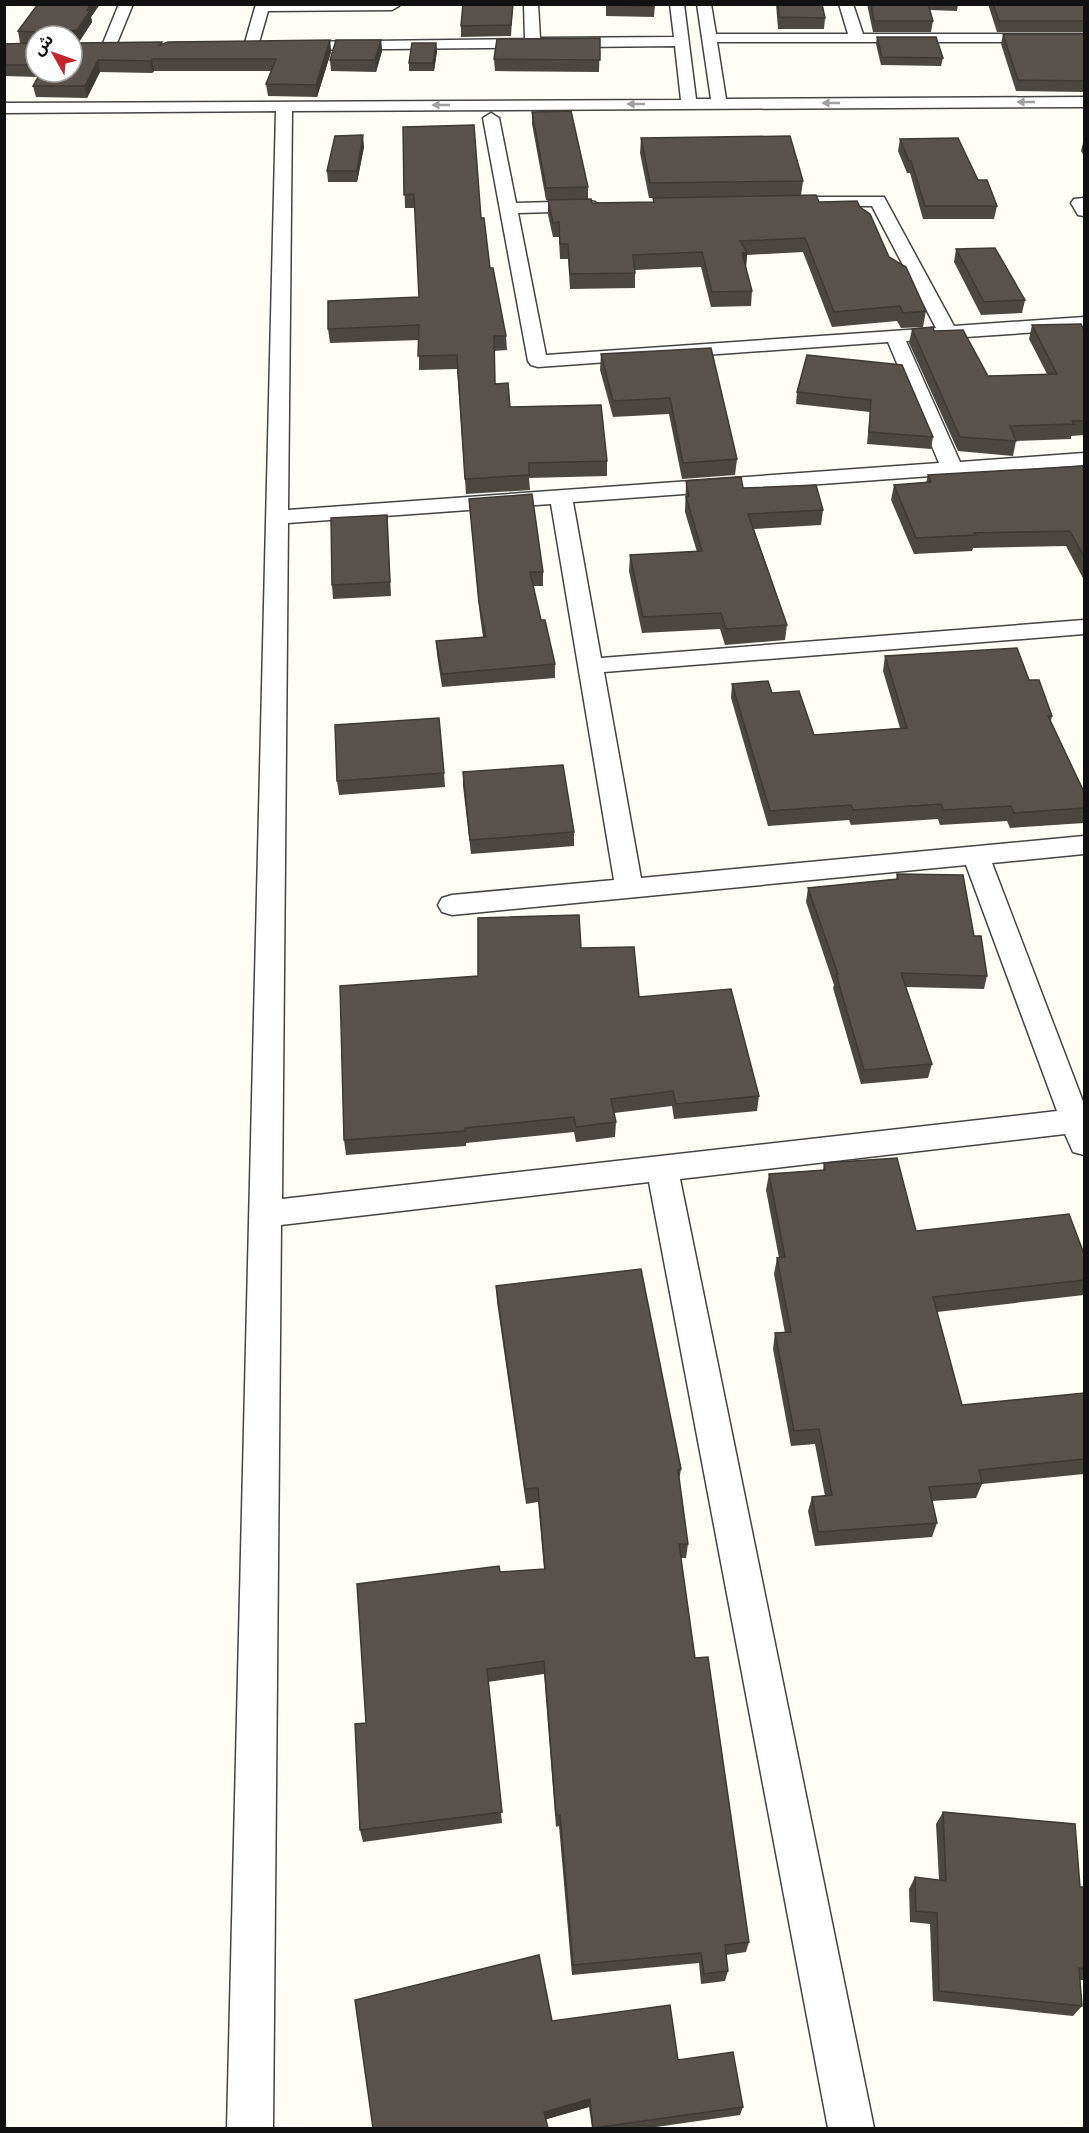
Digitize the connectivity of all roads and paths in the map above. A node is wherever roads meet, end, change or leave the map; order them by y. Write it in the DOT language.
graph roads {
  1 [pos="126,4"];
  2 [pos="531,4"];
  3 [pos="677,4"];
  4 [pos="704,4"];
  5 [pos="846,4"];
  6 [pos="392,5"];
  7 [pos="262,6"];
  8 [pos="709,38"];
  9 [pos="857,38"];
  10 [pos="1084,38"];
  11 [pos="682,41"];
  12 [pos="533,43"];
  13 [pos="386,45"];
  14 [pos="108,48"];
  15 [pos="1084,102"];
  16 [pos="689,103"];
  17 [pos="719,103"];
  18 [pos="4,108"];
  19 [pos="283,112"];
  20 [pos="1084,115"];
  21 [pos="491,118"];
  22 [pos="759,203"];
  23 [pos="1084,203"];
  24 [pos="604,206"];
  25 [pos="508,208"];
  26 [pos="1084,211"];
  27 [pos="1084,323"];
  28 [pos="948,333"];
  29 [pos="895,337"];
  30 [pos="1084,459"];
  31 [pos="952,468"];
  32 [pos="561,496"];
  33 [pos="276,517"];
  34 [pos="1084,627"];
  35 [pos="590,666"];
  36 [pos="1084,845"];
  37 [pos="976,856"];
  38 [pos="629,888"];
  39 [pos="452,905"];
  40 [pos="1080,1132"];
  41 [pos="662,1168"];
  42 [pos="265,1214"];
  43 [pos="250,2128"];
  44 [pos="851,2128"];
  1 -- 14 [label="street"];
  2 -- 12 [label="street"];
  3 -- 11 [label="street"];
  4 -- 8 [label="street"];
  5 -- 9 [label="street"];
  6 -- 7 [label="street"];
  6 -- 13 [label="street"];
  7 -- 13 [label="street"];
  8 -- 9 [label="street"];
  8 -- 17 [label="street"];
  9 -- 10 [label="street"];
  11 -- 12 [label="street"];
  11 -- 16 [label="street"];
  12 -- 13 [label="street"];
  15 -- 17 [label="street, one-way"];
  16 -- 17 [label="street"];
  16 -- 19 [label="street, one-way"];
  18 -- 19 [label="street"];
  19 -- 21 [label="street"];
  19 -- 33 [label="street"];
  20 -- 21 [label="street"];
  21 -- 25 [label="street"];
  22 -- 28 [label="street"];
  23 -- 26 [label="street"];
  24 -- 25 [label="street"];
  25 -- 29 [label="street"];
  27 -- 28 [label="street"];
  28 -- 29 [label="street"];
  29 -- 31 [label="street"];
  30 -- 31 [label="street"];
  31 -- 32 [label="street"];
  32 -- 33 [label="street"];
  32 -- 35 [label="street"];
  33 -- 42 [label="street"];
  34 -- 35 [label="street"];
  35 -- 38 [label="street"];
  36 -- 37 [label="street"];
  37 -- 38 [label="street"];
  37 -- 40 [label="street"];
  38 -- 39 [label="street"];
  40 -- 41 [label="street"];
  41 -- 42 [label="street"];
  41 -- 44 [label="street"];
  42 -- 43 [label="street"];
}
